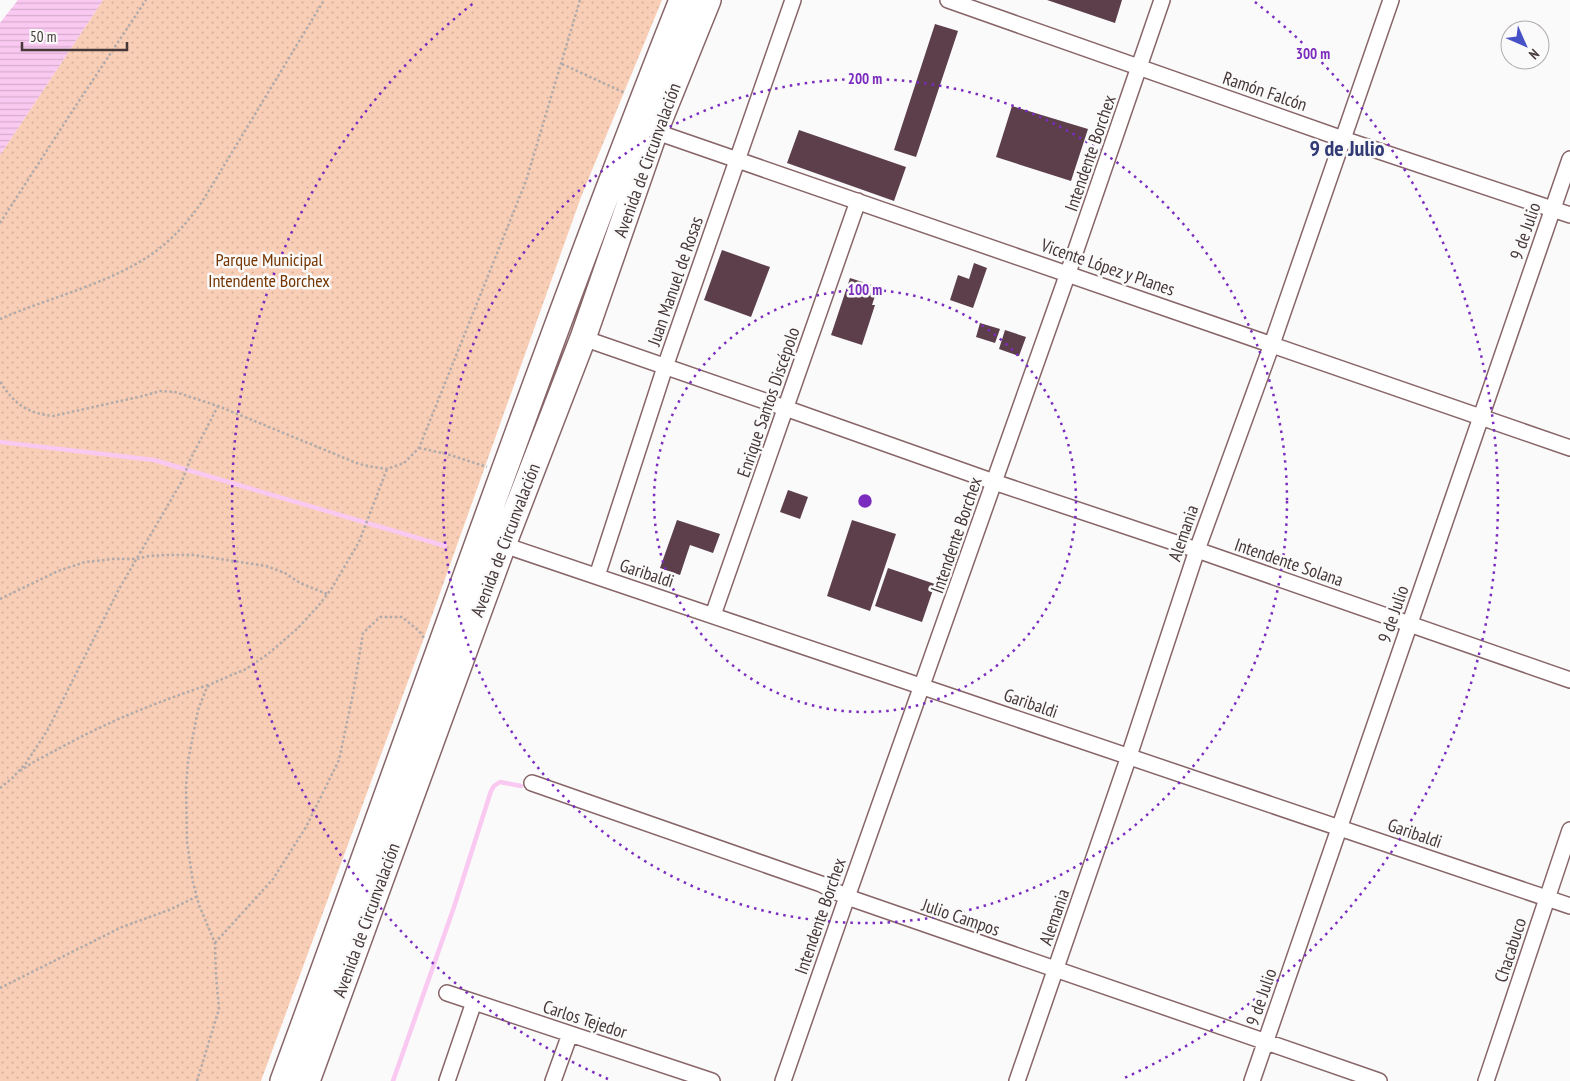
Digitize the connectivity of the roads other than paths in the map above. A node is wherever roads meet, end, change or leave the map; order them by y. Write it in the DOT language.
graph roads {
  1 [pos="682,0"];
  2 [pos="708,0"];
  3 [pos="793,0"];
  4 [pos="948,0"];
  5 [pos="1162,0"];
  6 [pos="1391,0"];
  7 [pos="1139,67"];
  8 [pos="644,127"];
  9 [pos="1343,139"];
  10 [pos="1570,159"];
  11 [pos="738,160"];
  12 [pos="858,201"];
  13 [pos="1553,209"];
  14 [pos="1570,215"];
  15 [pos="1068,273"];
  16 [pos="583,338"];
  17 [pos="1272,344"];
  18 [pos="666,367"];
  19 [pos="786,408"];
  20 [pos="1481,417"];
  21 [pos="1570,448"];
  22 [pos="994,482"];
  23 [pos="491,540"];
  24 [pos="1197,550"];
  25 [pos="597,576"];
  26 [pos="712,615"];
  27 [pos="1409,624"];
  28 [pos="1570,680"];
  29 [pos="923,686"];
  30 [pos="1129,756"];
  31 [pos="532,783"];
  32 [pos="1339,828"];
  33 [pos="1570,830"];
  34 [pos="847,897"];
  35 [pos="1547,898"];
  36 [pos="1570,906"];
  37 [pos="1056,969"];
  38 [pos="447,993"];
  39 [pos="474,1002"];
  40 [pos="570,1034"];
  41 [pos="1265,1042"];
  42 [pos="282,1081"];
  43 [pos="307,1081"];
  44 [pos="447,1081"];
  45 [pos="553,1081"];
  46 [pos="712,1081"];
  47 [pos="783,1081"];
  48 [pos="1017,1081"];
  49 [pos="1252,1081"];
  50 [pos="1379,1081"];
  51 [pos="1486,1081"];
  1 -- 8 [label="highway, Avenida de Circunvalación"];
  2 -- 8 [label="highway, Avenida de Circunvalación"];
  3 -- 11 [label="street, Juan Manuel de Rosas"];
  4 -- 7 [label="street, Ramón Falcón"];
  5 -- 7 [label="street, Intendente Borchex"];
  6 -- 9 [label="street, Alemania"];
  7 -- 9 [label="street, Ramón Falcón"];
  7 -- 15 [label="street, Intendente Borchex"];
  8 -- 11 [label="street, Vicente López y Planes"];
  8 -- 16 [label="highway, Avenida de Circunvalación"];
  8 -- 23 [label="highway, Avenida de Circunvalación"];
  9 -- 13 [label="street, Ramón Falcón"];
  9 -- 17 [label="street, Alemania"];
  10 -- 13 [label="street, 9 de Julio"];
  11 -- 12 [label="street, Vicente López y Planes"];
  11 -- 18 [label="street, Juan Manuel de Rosas"];
  12 -- 15 [label="street, Vicente López y Planes"];
  12 -- 19 [label="street, Enrique Santos Discépolo"];
  13 -- 14 [label="street, Ramón Falcón"];
  13 -- 20 [label="street, 9 de Julio"];
  15 -- 17 [label="street, Vicente López y Planes"];
  15 -- 22 [label="street, Intendente Borchex"];
  16 -- 18 [label="street, Intendente Solana"];
  16 -- 23 [label="highway, Avenida de Circunvalación"];
  17 -- 20 [label="street, Vicente López y Planes"];
  17 -- 24 [label="street, Alemania"];
  18 -- 19 [label="street, Intendente Solana"];
  18 -- 25 [label="street, Juan Manuel de Rosas"];
  19 -- 22 [label="street, Intendente Solana"];
  19 -- 26 [label="street, Enrique Santos Discépolo"];
  20 -- 21 [label="street, Vicente López y Planes"];
  20 -- 27 [label="street, 9 de Julio"];
  22 -- 24 [label="street, Intendente Solana"];
  22 -- 29 [label="street, Intendente Borchex"];
  23 -- 25 [label="street, Garibaldi"];
  23 -- 42 [label="highway, Avenida de Circunvalación"];
  23 -- 43 [label="highway, Avenida de Circunvalación"];
  24 -- 27 [label="street, Intendente Solana"];
  24 -- 30 [label="street, Alemania"];
  25 -- 26 [label="street, Garibaldi"];
  26 -- 29 [label="street, Garibaldi"];
  27 -- 28 [label="street, Intendente Solana"];
  27 -- 32 [label="street, 9 de Julio"];
  29 -- 30 [label="street, Garibaldi"];
  29 -- 34 [label="street, Intendente Borchex"];
  30 -- 32 [label="street, Garibaldi"];
  30 -- 37 [label="street, Alemania"];
  31 -- 34 [label="street, Julio Campos"];
  32 -- 35 [label="street, Garibaldi"];
  32 -- 41 [label="street, 9 de Julio"];
  33 -- 35 [label="street, Chacabuco"];
  34 -- 37 [label="street, Julio Campos"];
  34 -- 47 [label="street, Intendente Borchex"];
  35 -- 36 [label="street, Garibaldi"];
  35 -- 51 [label="street, Chacabuco"];
  37 -- 41 [label="street, Julio Campos"];
  37 -- 48 [label="street, Alemania"];
  38 -- 39 [label="street, Carlos Tejedor"];
  39 -- 40 [label="street, Carlos Tejedor"];
  39 -- 44 [label="street"];
  40 -- 45 [label="street"];
  40 -- 46 [label="street, Carlos Tejedor"];
  41 -- 49 [label="street, 9 de Julio"];
  41 -- 50 [label="street, Julio Campos"];
}
